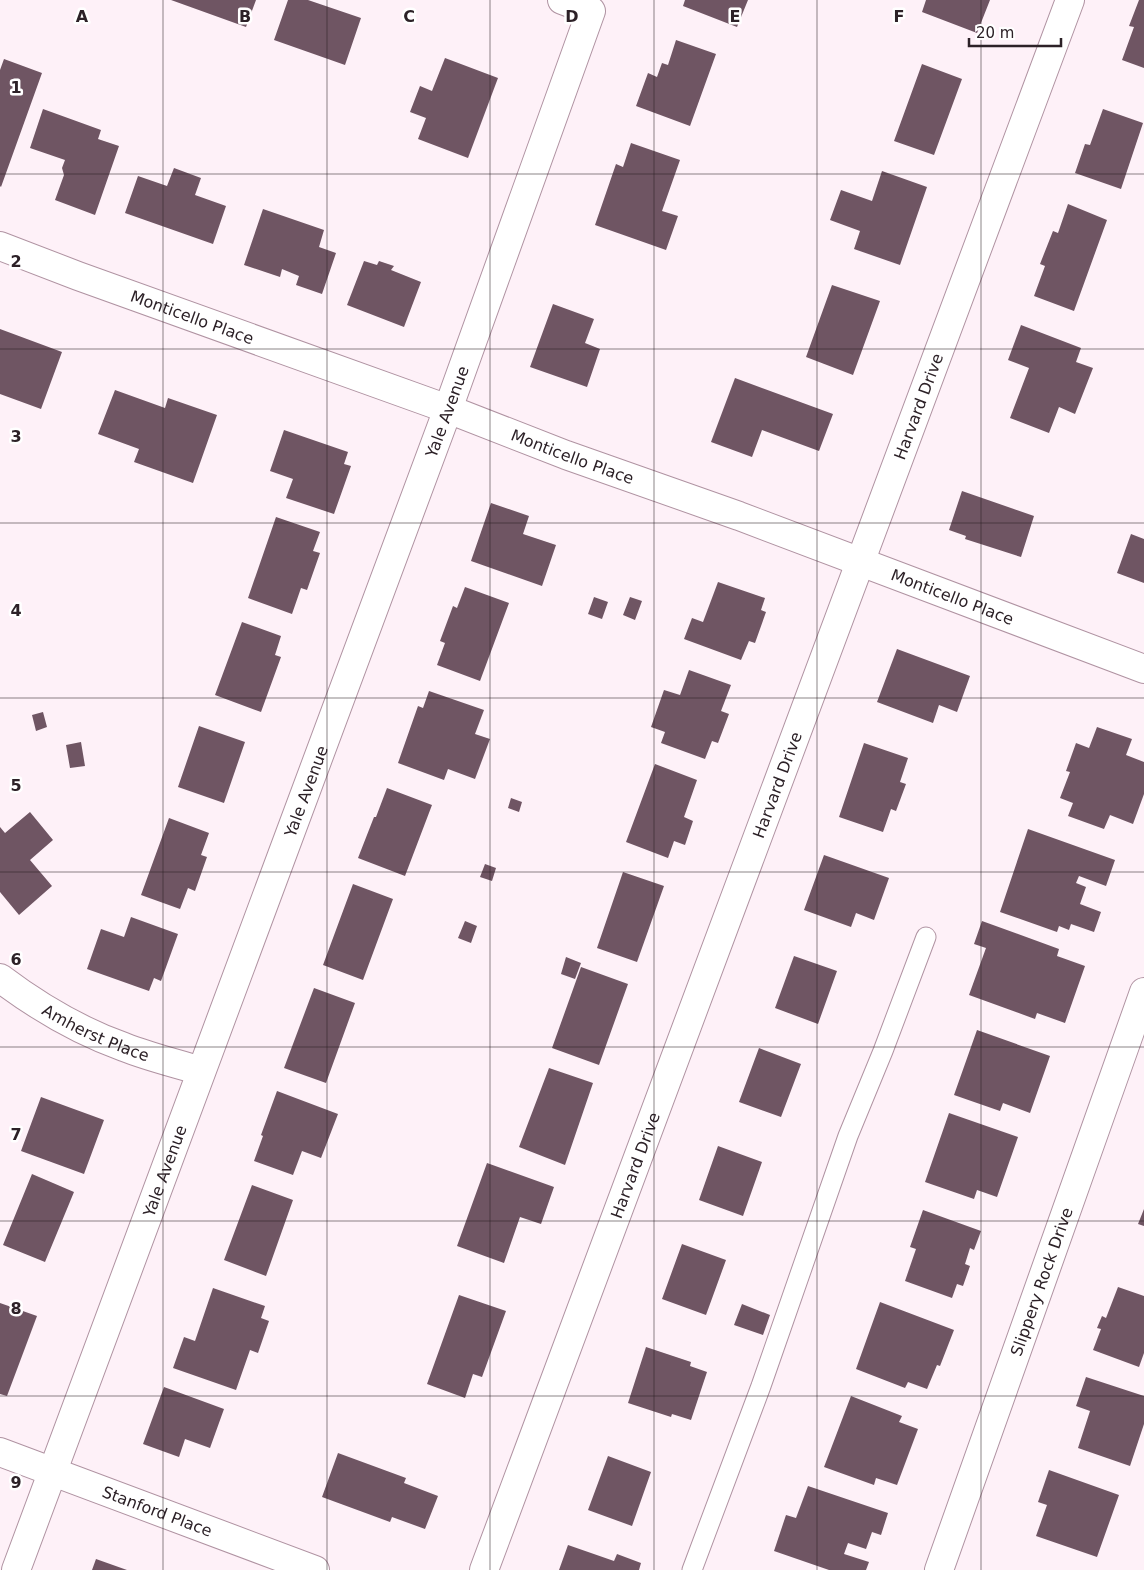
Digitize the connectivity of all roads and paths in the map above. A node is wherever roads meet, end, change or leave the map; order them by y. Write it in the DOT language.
graph roads {
  1 [pos="562,0"];
  2 [pos="1070,0"];
  3 [pos="0,246"];
  4 [pos="448,409"];
  5 [pos="859,562"];
  6 [pos="1144,669"];
  7 [pos="926,937"];
  8 [pos="0,978"];
  9 [pos="1144,992"];
  10 [pos="201,1072"];
  11 [pos="0,1452"];
  12 [pos="52,1472"];
  13 [pos="16,1570"];
  14 [pos="315,1570"];
  15 [pos="484,1570"];
  16 [pos="692,1570"];
  17 [pos="939,1570"];
  1 -- 4 [label="street, Yale Avenue"];
  2 -- 5 [label="street, Harvard Drive"];
  3 -- 4 [label="street, Monticello Place"];
  4 -- 5 [label="street, Monticello Place"];
  4 -- 10 [label="street, Yale Avenue"];
  5 -- 6 [label="street, Monticello Place"];
  5 -- 15 [label="street, Harvard Drive"];
  7 -- 16 [label="lane"];
  8 -- 10 [label="street, Amherst Place"];
  9 -- 17 [label="street, Slippery Rock Drive"];
  10 -- 12 [label="street, Yale Avenue"];
  11 -- 12 [label="street, Stanford Place"];
  12 -- 13 [label="street, Yale Avenue"];
  12 -- 14 [label="street, Stanford Place"];
}
